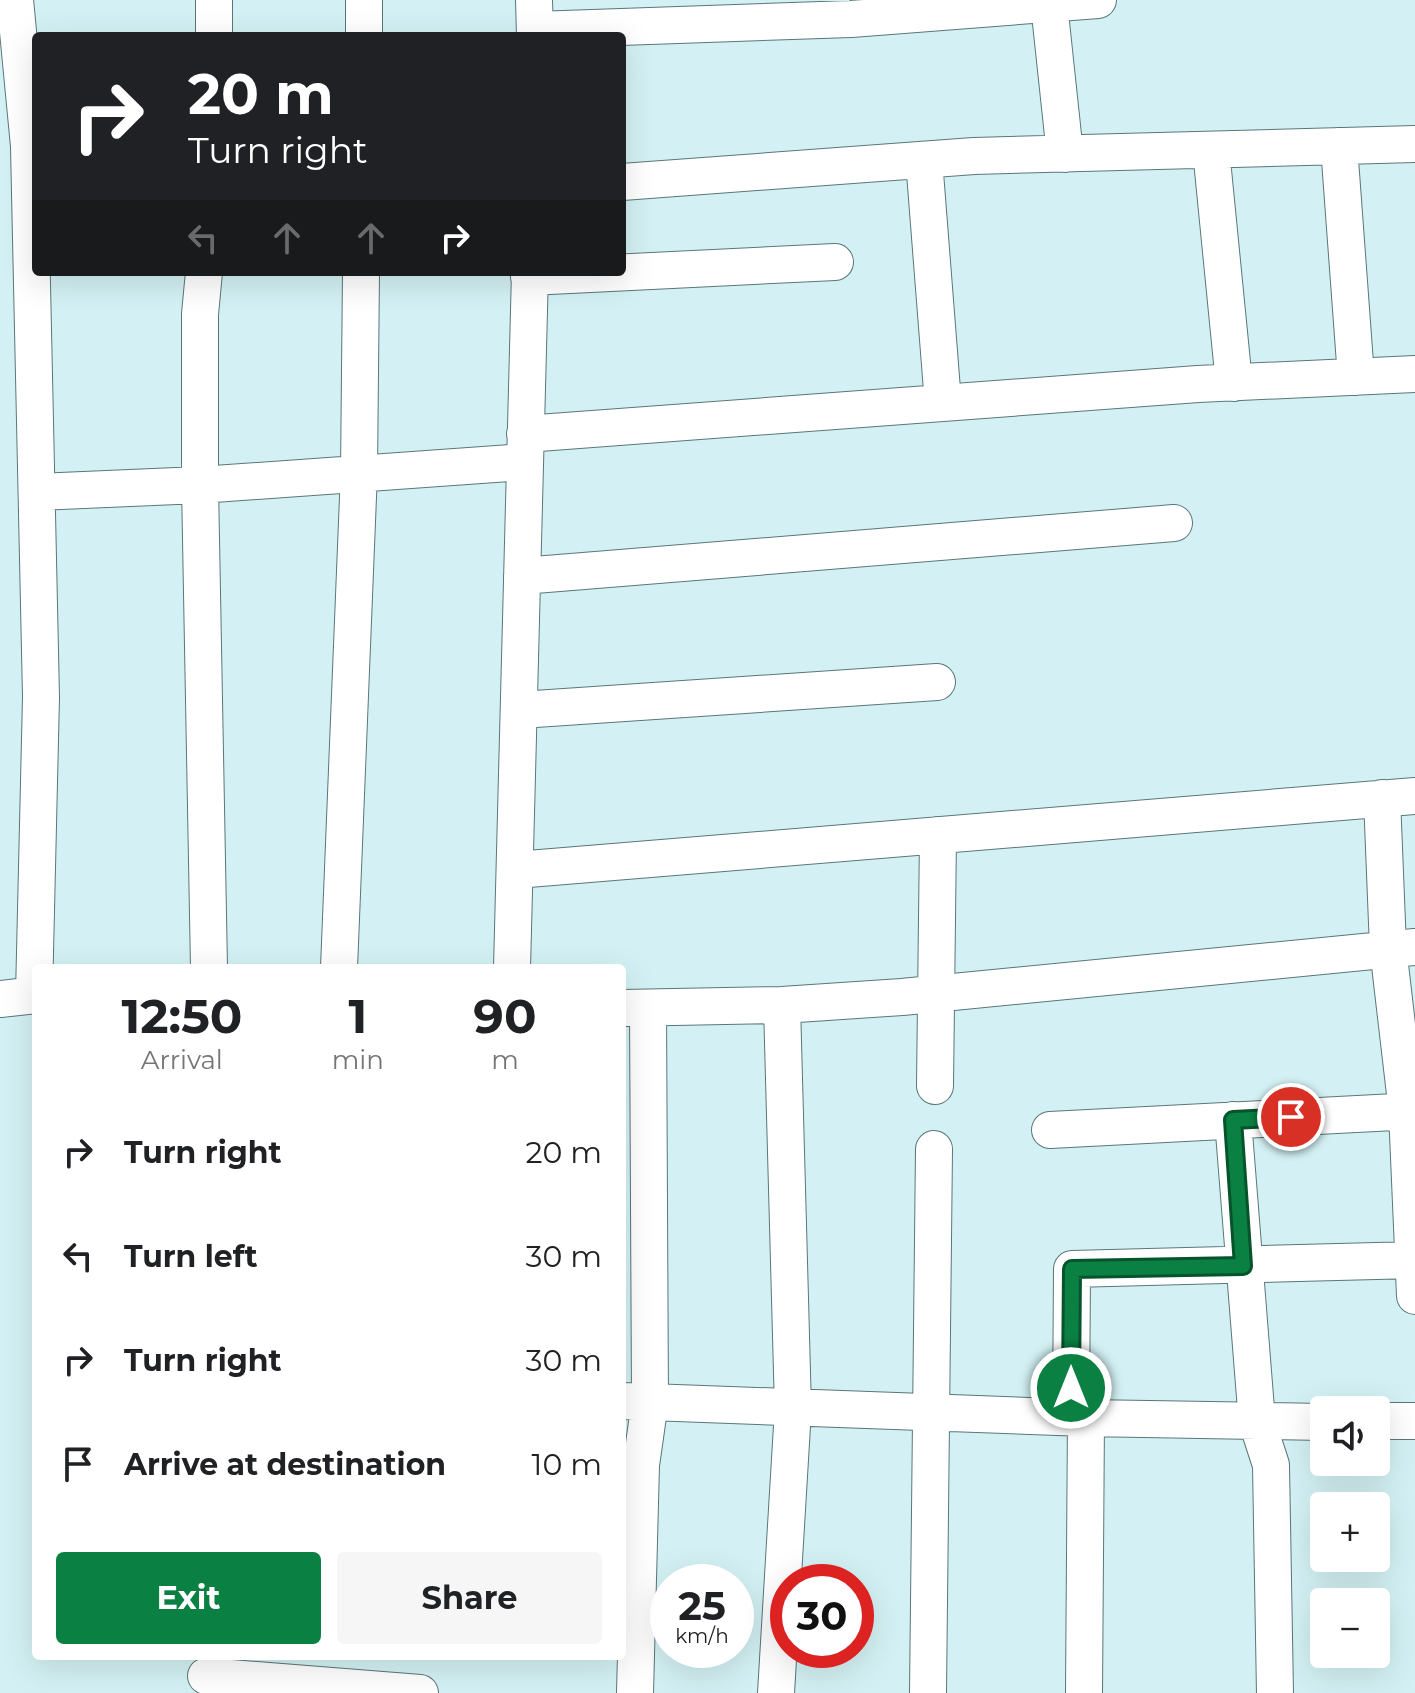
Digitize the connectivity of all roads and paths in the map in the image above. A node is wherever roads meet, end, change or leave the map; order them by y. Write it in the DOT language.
graph roads {
  1 [pos="15,0"];
  2 [pos="214,0"];
  3 [pos="364,0"];
  4 [pos="1098,0"];
  5 [pos="1006,4"];
  6 [pos="1049,4"];
  7 [pos="872,8"];
  8 [pos="710,12"];
  9 [pos="535,22"];
  10 [pos="214,32"];
  11 [pos="364,32"];
  12 [pos="1415,144"];
  13 [pos="1339,146"];
  14 [pos="1211,150"];
  15 [pos="1065,154"];
  16 [pos="924,160"];
  17 [pos="626,182"];
  18 [pos="835,262"];
  19 [pos="626,271"];
  20 [pos="32,276"];
  21 [pos="32,276"];
  22 [pos="204,276"];
  23 [pos="361,276"];
  24 [pos="530,276"];
  25 [pos="1415,374"];
  26 [pos="1356,377"];
  27 [pos="1234,383"];
  28 [pos="943,403"];
  29 [pos="525,448"];
  30 [pos="359,472"];
  31 [pos="200,485"];
  32 [pos="37,492"];
  33 [pos="1174,523"];
  34 [pos="522,576"];
  35 [pos="937,682"];
  36 [pos="520,710"];
  37 [pos="1399,797"];
  38 [pos="938,835"];
  39 [pos="516,870"];
  40 [pos="1402,948"];
  41 [pos="209,964"];
  42 [pos="339,964"];
  43 [pos="512,964"];
  44 [pos="935,994"];
  45 [pos="23,996"];
  46 [pos="782,1005"];
  47 [pos="635,1008"];
  48 [pos="935,1086"];
  49 [pos="1411,1111"];
  50 [pos="1233,1120"];
  51 [pos="1050,1130"];
  52 [pos="934,1149"];
  53 [pos="1414,1260"];
  54 [pos="1243,1266"];
  55 [pos="1415,1296"];
  56 [pos="636,1402"];
  57 [pos="793,1409"];
  58 [pos="932,1413"];
  59 [pos="1078,1417"];
  60 [pos="1390,1421"];
  61 [pos="1415,1421"];
  62 [pos="1257,1422"];
  63 [pos="1310,1422"];
  64 [pos="631,1541"];
  65 [pos="205,1675"];
  66 [pos="420,1693"];
  67 [pos="635,1693"];
  68 [pos="776,1693"];
  69 [pos="928,1693"];
  70 [pos="1084,1693"];
  71 [pos="1275,1693"];
  1 -- 20 [label="street"];
  2 -- 10 [label="street"];
  3 -- 11 [label="street"];
  4 -- 6 [label="street"];
  5 -- 6 [label="street"];
  5 -- 7 [label="street"];
  6 -- 15 [label="street"];
  7 -- 8 [label="street"];
  8 -- 9 [label="street"];
  12 -- 13 [label="street"];
  13 -- 14 [label="street"];
  13 -- 26 [label="street"];
  14 -- 15 [label="street"];
  14 -- 27 [label="street"];
  15 -- 16 [label="street"];
  16 -- 17 [label="street"];
  16 -- 28 [label="street"];
  18 -- 19 [label="street"];
  21 -- 32 [label="street"];
  22 -- 31 [label="street"];
  23 -- 30 [label="street"];
  24 -- 29 [label="street"];
  25 -- 26 [label="street"];
  26 -- 27 [label="street"];
  27 -- 28 [label="street"];
  28 -- 29 [label="street"];
  29 -- 30 [label="street"];
  29 -- 34 [label="street"];
  30 -- 31 [label="street"];
  30 -- 42 [label="street"];
  31 -- 32 [label="street"];
  31 -- 41 [label="street"];
  32 -- 45 [label="street"];
  33 -- 34 [label="street"];
  34 -- 36 [label="street"];
  35 -- 36 [label="street"];
  36 -- 39 [label="street"];
  37 -- 38 [label="street"];
  37 -- 40 [label="street"];
  38 -- 39 [label="street"];
  38 -- 44 [label="street"];
  39 -- 43 [label="street"];
  40 -- 44 [label="street"];
  40 -- 49 [label="street"];
  44 -- 46 [label="street"];
  44 -- 48 [label="street"];
  46 -- 47 [label="street"];
  46 -- 57 [label="street"];
  47 -- 56 [label="street"];
  49 -- 50 [label="street"];
  49 -- 53 [label="street"];
  50 -- 51 [label="street"];
  50 -- 54 [label="street"];
  52 -- 58 [label="street"];
  53 -- 54 [label="street"];
  53 -- 55 [label="street"];
  54 -- 59 [label="street"];
  54 -- 62 [label="street"];
  56 -- 57 [label="street"];
  56 -- 64 [label="street"];
  57 -- 58 [label="street"];
  57 -- 68 [label="street"];
  58 -- 59 [label="street"];
  58 -- 69 [label="street"];
  59 -- 62 [label="street"];
  59 -- 70 [label="street"];
  60 -- 61 [label="street"];
  62 -- 63 [label="street"];
  62 -- 71 [label="street"];
  64 -- 67 [label="street"];
  65 -- 66 [label="street"];
}
